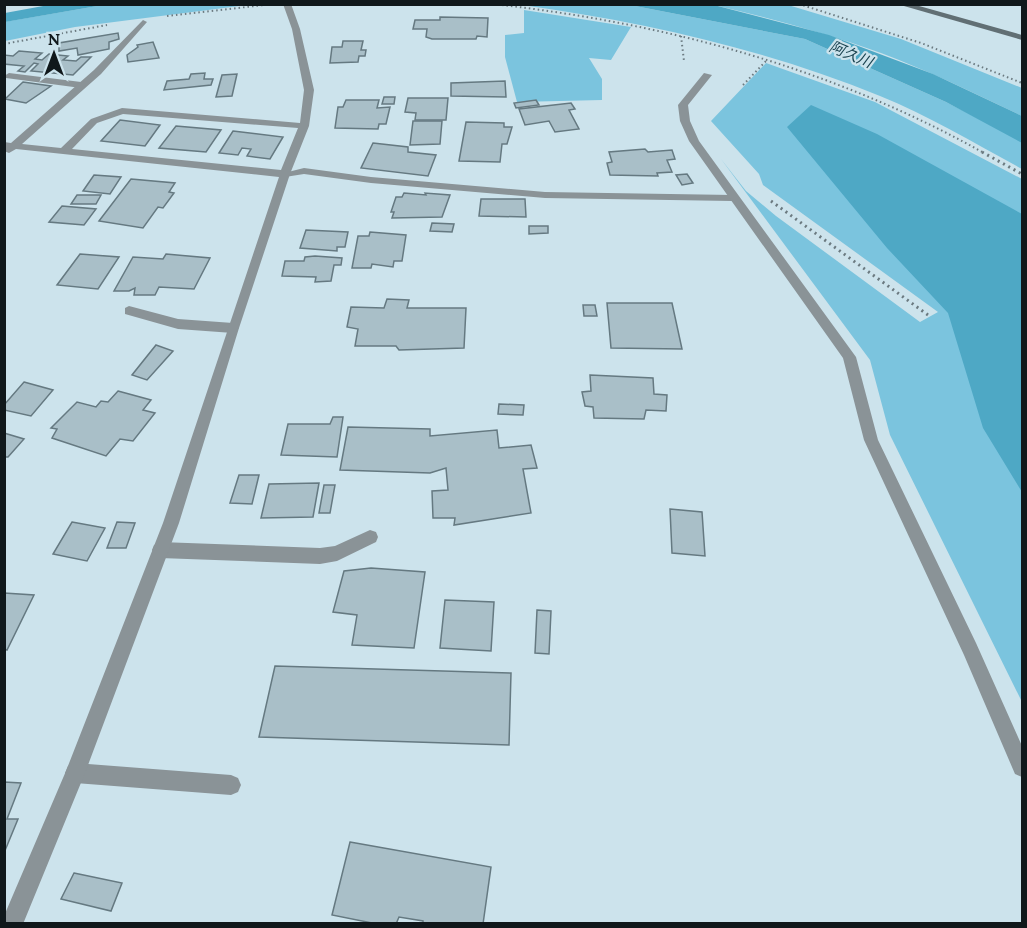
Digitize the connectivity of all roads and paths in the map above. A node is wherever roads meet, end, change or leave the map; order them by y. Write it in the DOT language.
graph roads {
  1 [pos="270,4"];
  2 [pos="287,4"];
  3 [pos="494,4"];
  4 [pos="799,4"];
  5 [pos="902,4"];
  6 [pos="143,22"];
  7 [pos="108,24"];
  8 [pos="681,36"];
  9 [pos="1023,38"];
  10 [pos="4,44"];
  11 [pos="766,60"];
  12 [pos="683,69"];
  13 [pos="707,75"];
  14 [pos="9,76"];
  15 [pos="1023,83"];
  16 [pos="81,85"];
  17 [pos="743,85"];
  18 [pos="304,126"];
  19 [pos="9,145"];
  20 [pos="64,151"];
  21 [pos="4,154"];
  22 [pos="285,174"];
  23 [pos="1023,174"];
  24 [pos="732,198"];
  25 [pos="768,198"];
  26 [pos="129,311"];
  27 [pos="928,315"];
  28 [pos="233,328"];
  29 [pos="370,537"];
  30 [pos="160,550"];
  31 [pos="1023,768"];
  32 [pos="75,773"];
  33 [pos="231,785"];
  34 [pos="12,924"];
  1 -- 6 [label="path"];
  2 -- 18 [label="street"];
  3 -- 8 [label="path"];
  4 -- 15 [label="path"];
  5 -- 9 [label="main road"];
  6 -- 16 [label="street"];
  7 -- 10 [label="path"];
  8 -- 11 [label="path"];
  8 -- 12 [label="path"];
  11 -- 17 [label="path"];
  11 -- 23 [label="path"];
  13 -- 24 [label="street"];
  14 -- 16 [label="street"];
  16 -- 19 [label="street"];
  18 -- 20 [label="street"];
  18 -- 22 [label="street"];
  19 -- 20 [label="street"];
  19 -- 21 [label="street"];
  20 -- 22 [label="street"];
  22 -- 24 [label="street"];
  22 -- 28 [label="street"];
  24 -- 31 [label="street"];
  25 -- 27 [label="path"];
  26 -- 28 [label="street"];
  28 -- 30 [label="street"];
  29 -- 30 [label="street"];
  30 -- 32 [label="street"];
  32 -- 33 [label="street"];
  32 -- 34 [label="street"];
}
